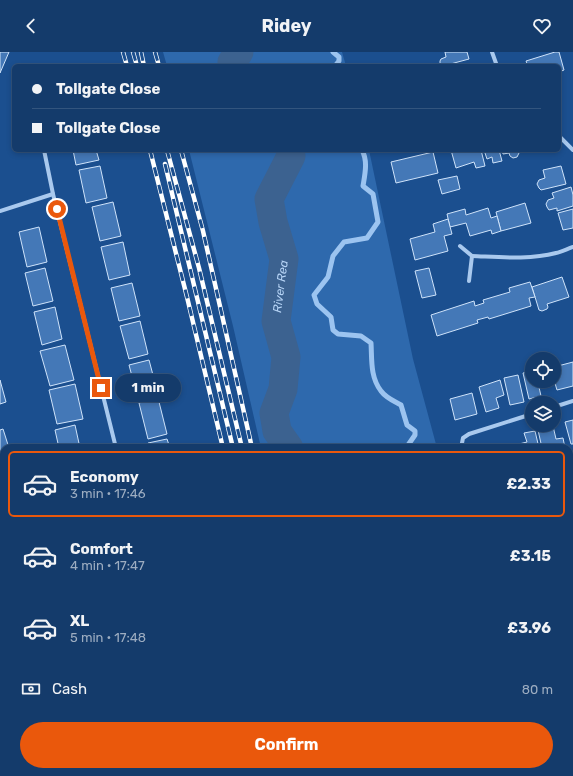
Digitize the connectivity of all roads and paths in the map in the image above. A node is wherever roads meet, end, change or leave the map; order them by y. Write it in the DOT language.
graph roads {
  1 [pos="492,52"];
  2 [pos="496,64"];
  3 [pos="561,138"];
  4 [pos="573,150"];
  5 [pos="44,152"];
  6 [pos="53,194"];
  7 [pos="0,211"];
  8 [pos="460,246"];
  9 [pos="573,247"];
  10 [pos="472,256"];
  11 [pos="469,281"];
  12 [pos="573,402"];
  13 [pos="561,405"];
  14 [pos="525,416"];
  15 [pos="115,444"];
  16 [pos="462,444"];
  1 -- 2 [label="street"];
  3 -- 4 [label="street"];
  5 -- 6 [label="street"];
  6 -- 7 [label="street"];
  6 -- 15 [label="street"];
  8 -- 10 [label="street"];
  9 -- 10 [label="street"];
  10 -- 11 [label="street"];
  12 -- 13 [label="street"];
  14 -- 16 [label="street"];
}
